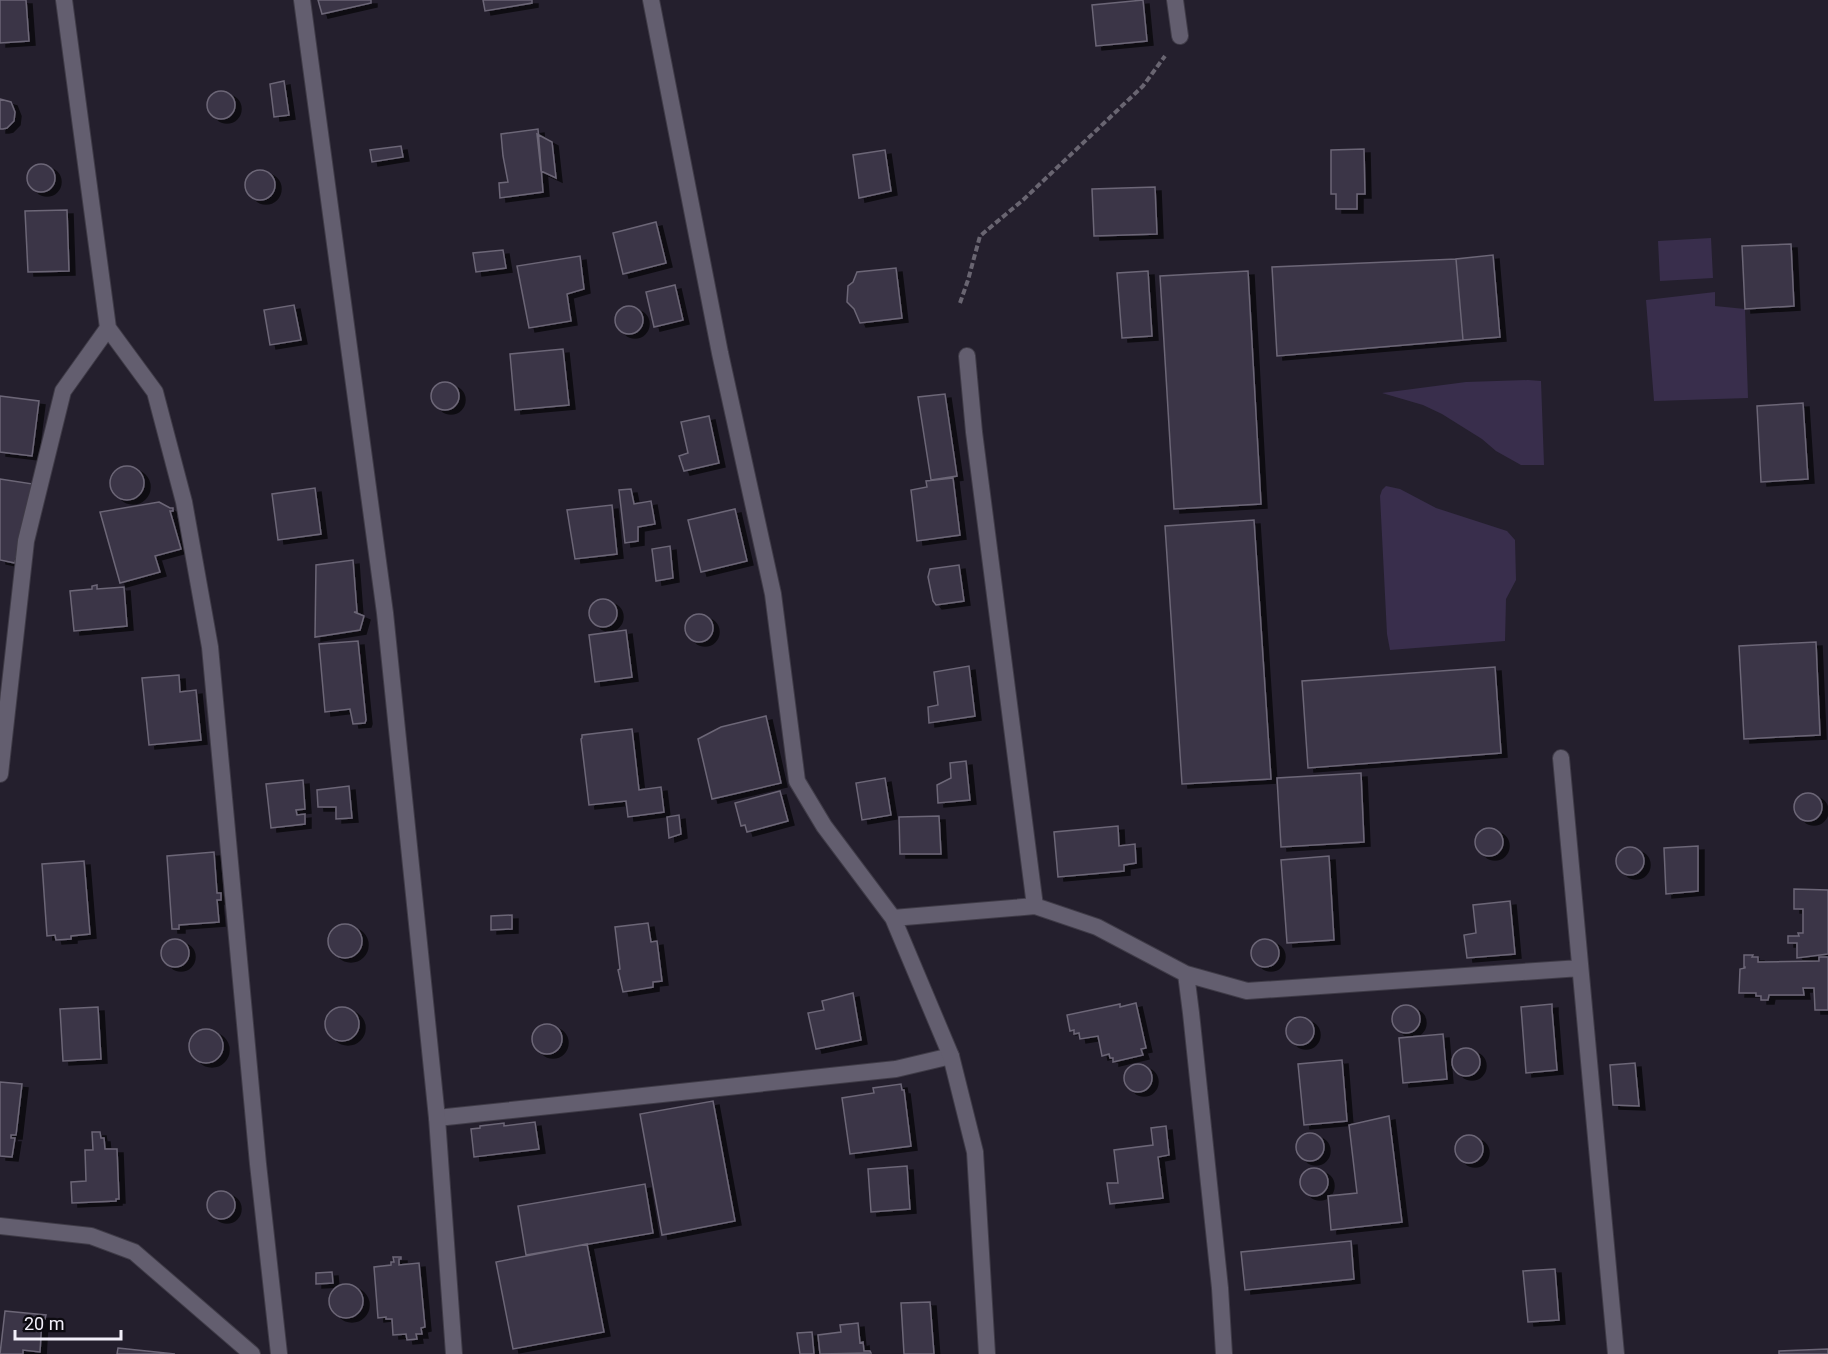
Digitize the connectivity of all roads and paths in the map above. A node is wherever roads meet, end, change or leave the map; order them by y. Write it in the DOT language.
graph roads {
  1 [pos="64,0"];
  2 [pos="302,0"];
  3 [pos="651,0"];
  4 [pos="1175,0"];
  5 [pos="1180,36"];
  6 [pos="960,303"];
  7 [pos="108,328"];
  8 [pos="967,356"];
  9 [pos="1561,758"];
  10 [pos="0,774"];
  11 [pos="1035,906"];
  12 [pos="892,918"];
  13 [pos="1580,968"];
  14 [pos="1186,974"];
  15 [pos="951,1056"];
  16 [pos="437,1118"];
  17 [pos="0,1226"];
  18 [pos="252,1354"];
  19 [pos="279,1354"];
  20 [pos="454,1354"];
  21 [pos="987,1354"];
  22 [pos="1224,1354"];
  23 [pos="1616,1354"];
  1 -- 7 [label="street"];
  2 -- 16 [label="street"];
  3 -- 12 [label="street"];
  4 -- 5 [label="street"];
  5 -- 6 [label="path"];
  7 -- 10 [label="street"];
  7 -- 19 [label="street"];
  8 -- 11 [label="street"];
  9 -- 13 [label="street"];
  11 -- 12 [label="street"];
  11 -- 14 [label="street"];
  12 -- 15 [label="street"];
  13 -- 14 [label="street"];
  13 -- 23 [label="street"];
  14 -- 22 [label="street"];
  15 -- 16 [label="street"];
  15 -- 21 [label="street"];
  16 -- 20 [label="street"];
  17 -- 18 [label="street"];
}
